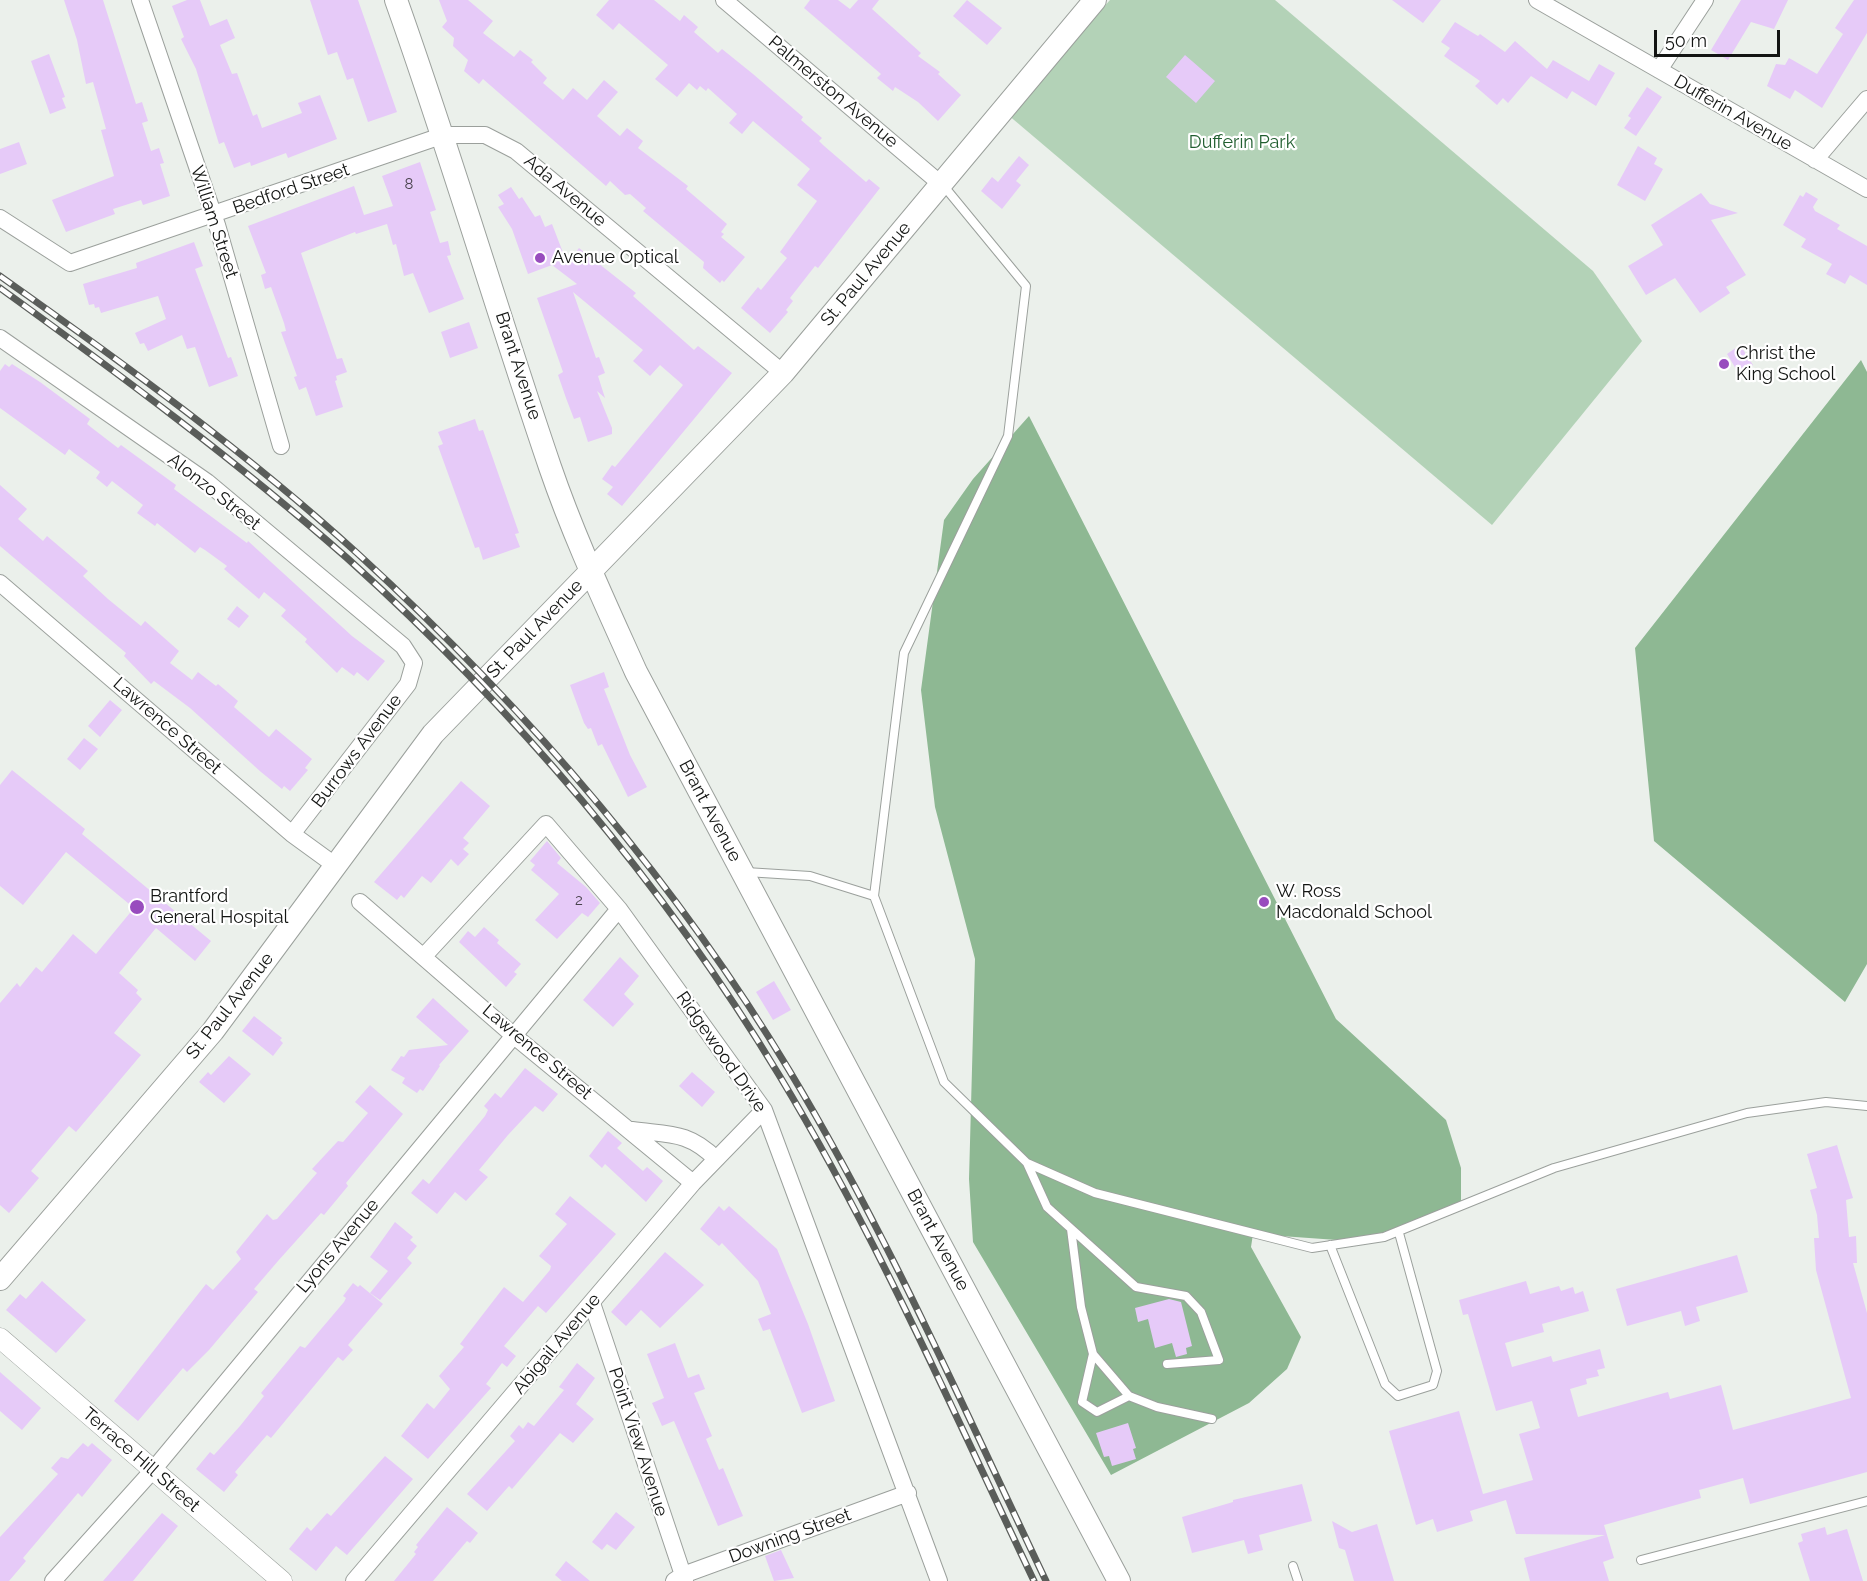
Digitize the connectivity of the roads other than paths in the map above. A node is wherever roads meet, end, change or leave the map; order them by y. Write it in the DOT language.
graph roads {
  1 [pos="140,0"];
  2 [pos="396,0"];
  3 [pos="724,0"];
  4 [pos="1095,0"];
  5 [pos="1537,0"];
  6 [pos="1705,0"];
  7 [pos="1659,70"];
  8 [pos="1867,99"];
  9 [pos="444,135"];
  10 [pos="1815,160"];
  11 [pos="942,185"];
  12 [pos="1867,189"];
  13 [pos="0,218"];
  14 [pos="215,220"];
  15 [pos="0,338"];
  16 [pos="783,373"];
  17 [pos="281,446"];
  18 [pos="591,572"];
  19 [pos="0,584"];
  20 [pos="414,663"];
  21 [pos="292,834"];
  22 [pos="336,866"];
  23 [pos="742,872"];
  24 [pos="874,896"];
  25 [pos="360,902"];
  26 [pos="618,909"];
  27 [pos="424,956"];
  28 [pos="513,1035"];
  29 [pos="1867,1106"];
  30 [pos="764,1110"];
  31 [pos="632,1130"];
  32 [pos="716,1159"];
  33 [pos="1027,1163"];
  34 [pos="693,1183"];
  35 [pos="1071,1228"];
  36 [pos="1399,1233"];
  37 [pos="1330,1245"];
  38 [pos="0,1279"];
  39 [pos="592,1303"];
  40 [pos="0,1338"];
  41 [pos="1093,1354"];
  42 [pos="1167,1364"];
  43 [pos="1129,1396"];
  44 [pos="1212,1419"];
  45 [pos="153,1470"];
  46 [pos="908,1492"];
  47 [pos="1867,1501"];
  48 [pos="1641,1560"];
  49 [pos="1293,1566"];
  50 [pos="680,1579"];
  51 [pos="53,1581"];
  52 [pos="282,1581"];
  53 [pos="354,1581"];
  54 [pos="939,1581"];
  55 [pos="1119,1581"];
  56 [pos="1298,1581"];
  1 -- 14 [label="street, William Street"];
  2 -- 9 [label="main road, Brant Avenue"];
  3 -- 11 [label="street, Palmerston Avenue"];
  4 -- 11 [label="main road, St. Paul Avenue"];
  5 -- 7 [label="street, Dufferin Avenue"];
  6 -- 7 [label="street"];
  7 -- 10 [label="street, Dufferin Avenue"];
  8 -- 10 [label="street"];
  9 -- 14 [label="street, Bedford Street"];
  9 -- 16 [label="street, Ada Avenue"];
  9 -- 18 [label="main road, Brant Avenue"];
  10 -- 12 [label="street, Dufferin Avenue"];
  11 -- 16 [label="main road, St. Paul Avenue"];
  11 -- 24 [label="lane"];
  13 -- 14 [label="street, Bedford Street"];
  14 -- 17 [label="street, William Street"];
  15 -- 20 [label="street, Alonzo Street"];
  16 -- 18 [label="main road, St. Paul Avenue"];
  18 -- 22 [label="main road, St. Paul Avenue"];
  18 -- 23 [label="main road, Brant Avenue"];
  19 -- 21 [label="street, Lawrence Street"];
  20 -- 21 [label="street, Burrows Avenue"];
  21 -- 22 [label="street, Lawrence Street"];
  22 -- 38 [label="main road, St. Paul Avenue"];
  23 -- 24 [label="lane"];
  23 -- 55 [label="main road, Brant Avenue"];
  24 -- 33 [label="lane"];
  25 -- 27 [label="street, Lawrence Street"];
  26 -- 27 [label="street, Ridgewood Drive"];
  26 -- 28 [label="street, Lyons Avenue"];
  26 -- 30 [label="street, Ridgewood Drive"];
  27 -- 28 [label="street, Lawrence Street"];
  28 -- 31 [label="street, Lawrence Street"];
  28 -- 45 [label="street, Lyons Avenue"];
  29 -- 36 [label="lane"];
  30 -- 32 [label="street, Abigail Avenue"];
  30 -- 46 [label="street, Ridgewood Drive"];
  31 -- 32 [label="street"];
  31 -- 34 [label="street, Lawrence Street"];
  32 -- 34 [label="street, Abigail Avenue"];
  33 -- 35 [label="lane"];
  33 -- 37 [label="lane"];
  34 -- 39 [label="street, Abigail Avenue"];
  35 -- 41 [label="lane"];
  35 -- 42 [label="lane"];
  36 -- 37 [label="lane"];
  36 -- 37 [label="lane"];
  39 -- 50 [label="street, Point View Avenue"];
  39 -- 53 [label="street, Abigail Avenue"];
  40 -- 45 [label="street, Terrace Hill Street"];
  41 -- 43 [label="lane"];
  41 -- 43 [label="lane"];
  43 -- 44 [label="lane"];
  45 -- 51 [label="street, Lyons Avenue"];
  45 -- 52 [label="street, Terrace Hill Street"];
  46 -- 50 [label="street, Downing Street"];
  46 -- 54 [label="street, Ridgewood Drive"];
  47 -- 48 [label="lane"];
  49 -- 56 [label="lane"];
}
